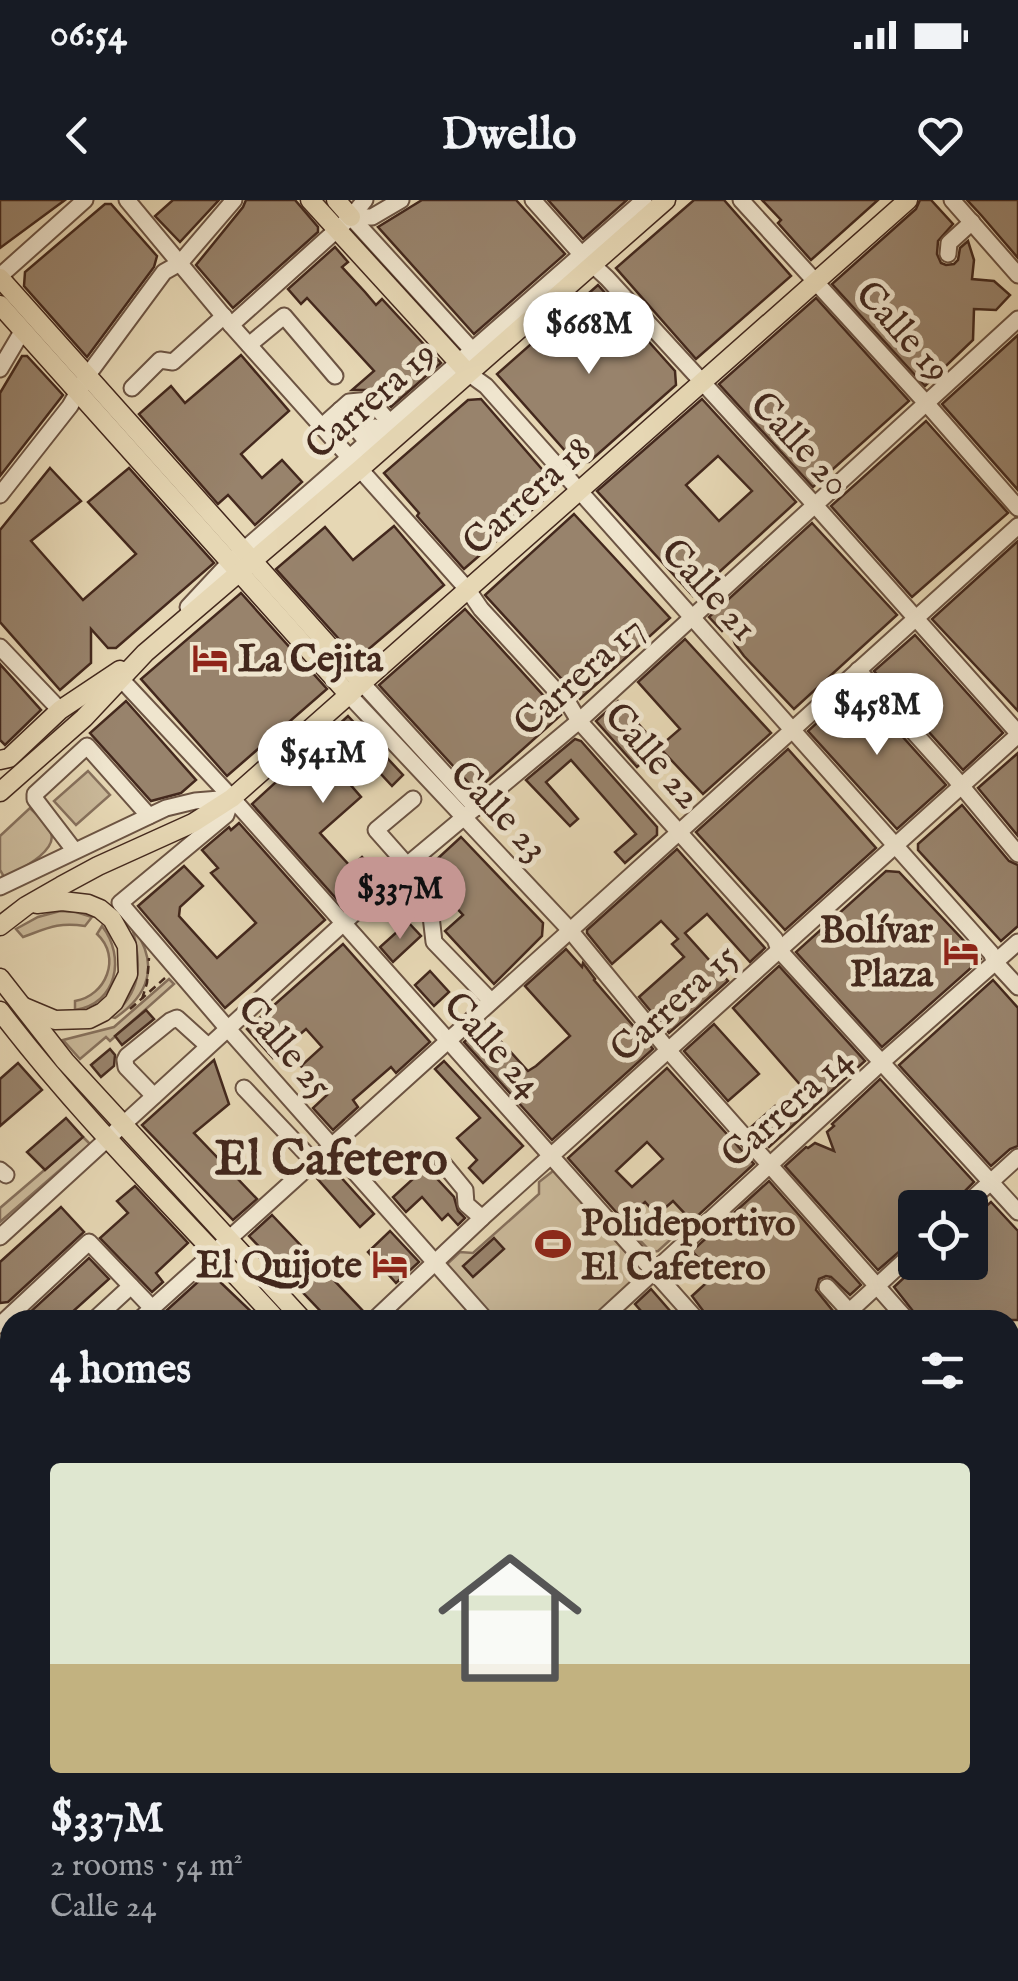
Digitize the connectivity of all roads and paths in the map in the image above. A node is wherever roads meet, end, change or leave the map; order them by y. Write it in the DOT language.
graph roads {
  1 [pos="85,200"];
  2 [pos="127,200"];
  3 [pos="234,200"];
  4 [pos="310,200"];
  5 [pos="336,200"];
  6 [pos="365,200"];
  7 [pos="401,200"];
  8 [pos="532,200"];
  9 [pos="644,200"];
  10 [pos="666,200"];
  11 [pos="741,200"];
  12 [pos="908,200"];
  13 [pos="952,200"];
  14 [pos="972,222"];
  15 [pos="343,223"];
  16 [pos="948,254"];
  17 [pos="586,259"];
  18 [pos="180,263"];
  19 [pos="1018,275"];
  20 [pos="0,277"];
  21 [pos="815,282"];
  22 [pos="0,305"];
  23 [pos="228,320"];
  24 [pos="1018,320"];
  25 [pos="22,330"];
  26 [pos="249,345"];
  27 [pos="467,345"];
  28 [pos="457,363"];
  29 [pos="0,369"];
  30 [pos="336,376"];
  31 [pos="700,381"];
  32 [pos="83,384"];
  33 [pos="132,388"];
  34 [pos="927,404"];
  35 [pos="340,410"];
  36 [pos="388,421"];
  37 [pos="322,427"];
  38 [pos="355,464"];
  39 [pos="580,491"];
  40 [pos="0,494"];
  41 [pos="814,504"];
  42 [pos="1018,508"];
  43 [pos="1018,526"];
  44 [pos="242,561"];
  45 [pos="468,590"];
  46 [pos="692,616"];
  47 [pos="916,618"];
  48 [pos="0,647"];
  49 [pos="145,653"];
  50 [pos="858,670"];
  51 [pos="120,679"];
  52 [pos="356,689"];
  53 [pos="60,710"];
  54 [pos="579,721"];
  55 [pos="792,730"];
  56 [pos="1018,734"];
  57 [pos="0,760"];
  58 [pos="960,786"];
  59 [pos="0,792"];
  60 [pos="232,798"];
  61 [pos="413,799"];
  62 [pos="469,813"];
  63 [pos="149,816"];
  64 [pos="679,832"];
  65 [pos="896,847"];
  66 [pos="74,850"];
  67 [pos="1018,854"];
  68 [pos="408,866"];
  69 [pos="394,877"];
  70 [pos="0,887"];
  71 [pos="120,903"];
  72 [pos="26,906"];
  73 [pos="344,924"];
  74 [pos="0,926"];
  75 [pos="569,929"];
  76 [pos="149,938"];
  77 [pos="1018,942"];
  78 [pos="780,950"];
  79 [pos="996,962"];
  80 [pos="0,978"];
  81 [pos="1018,987"];
  82 [pos="141,1000"];
  83 [pos="491,1000"];
  84 [pos="21,1006"];
  85 [pos="0,1011"];
  86 [pos="0,1029"];
  87 [pos="228,1029"];
  88 [pos="448,1041"];
  89 [pos="208,1046"];
  90 [pos="668,1050"];
  91 [pos="35,1058"];
  92 [pos="883,1062"];
  93 [pos="244,1088"];
  94 [pos="154,1096"];
  95 [pos="115,1132"];
  96 [pos="332,1147"];
  97 [pos="551,1156"];
  98 [pos="1018,1157"];
  99 [pos="314,1162"];
  100 [pos="442,1162"];
  101 [pos="769,1165"];
  102 [pos="990,1181"];
  103 [pos="981,1190"];
  104 [pos="1018,1212"];
  105 [pos="482,1218"];
  106 [pos="0,1236"];
  107 [pos="222,1245"];
  108 [pos="436,1263"];
  109 [pos="898,1267"];
  110 [pos="654,1271"];
  111 [pos="131,1286"];
  112 [pos="877,1286"];
  113 [pos="828,1287"];
  114 [pos="16,1310"];
  115 [pos="105,1310"];
  116 [pos="144,1310"];
  117 [pos="150,1310"];
  118 [pos="270,1310"];
  119 [pos="292,1310"];
  120 [pos="385,1310"];
  121 [pos="477,1310"];
  122 [pos="612,1310"];
  123 [pos="688,1310"];
  124 [pos="841,1310"];
  125 [pos="851,1310"];
  126 [pos="898,1310"];
  1 -- 20 [label="street"];
  2 -- 18 [label="street, Calle 22"];
  3 -- 18 [label="street"];
  4 -- 15 [label="main road"];
  5 -- 15 [label="main road"];
  6 -- 15 [label="street"];
  7 -- 15 [label="street"];
  8 -- 17 [label="street, Calle 20"];
  9 -- 17 [label="street, Carrera 19"];
  10 -- 17 [label="main road"];
  11 -- 21 [label="street, Calle 19"];
  12 -- 21 [label="main road, Carrera 18"];
  13 -- 14 [label="street"];
  14 -- 16 [label="street"];
  14 -- 19 [label="street"];
  15 -- 23 [label="street"];
  15 -- 27 [label="street"];
  15 -- 28 [label="main road"];
  17 -- 27 [label="street, Carrera 19"];
  17 -- 28 [label="main road"];
  17 -- 31 [label="street, Calle 20"];
  18 -- 23 [label="street, Calle 22"];
  18 -- 32 [label="street"];
  20 -- 32 [label="main road, Calle 23"];
  21 -- 31 [label="main road, Carrera 18"];
  21 -- 34 [label="street, Calle 19"];
  22 -- 25 [label="main road, Calle 23"];
  23 -- 26 [label="street, Calle 22"];
  23 -- 33 [label="street"];
  24 -- 34 [label="street, Carrera 17"];
  25 -- 29 [label="street"];
  25 -- 32 [label="main road, Calle 23"];
  26 -- 30 [label="street"];
  26 -- 37 [label="street, Calle 22"];
  27 -- 28 [label="street, Carrera 19"];
  28 -- 36 [label="street, Carrera 19"];
  28 -- 38 [label="main road"];
  28 -- 39 [label="street, Calle 21"];
  31 -- 39 [label="main road, Carrera 18"];
  31 -- 41 [label="street, Calle 20"];
  32 -- 40 [label="street"];
  32 -- 44 [label="main road, Calle 23"];
  34 -- 41 [label="street, Carrera 17"];
  34 -- 42 [label="street, Calle 19"];
  35 -- 36 [label="street"];
  35 -- 36 [label="street"];
  35 -- 37 [label="street"];
  36 -- 38 [label="street, Carrera 19"];
  37 -- 38 [label="street, Calle 22"];
  38 -- 44 [label="main road"];
  38 -- 45 [label="street, Calle 22"];
  39 -- 45 [label="main road, Carrera 18"];
  39 -- 46 [label="street, Calle 21"];
  41 -- 46 [label="street, Carrera 17"];
  41 -- 47 [label="street, Calle 20"];
  43 -- 47 [label="street"];
  44 -- 49 [label="main road"];
  44 -- 52 [label="main road, Calle 23"];
  45 -- 52 [label="main road, Carrera 18"];
  45 -- 54 [label="street, Calle 22"];
  46 -- 54 [label="street, Carrera 17"];
  46 -- 55 [label="street, Calle 21"];
  47 -- 50 [label="street"];
  47 -- 56 [label="street, Calle 20"];
  48 -- 53 [label="street"];
  49 -- 51 [label="main road"];
  49 -- 53 [label="main road"];
  50 -- 55 [label="street"];
  50 -- 58 [label="street"];
  51 -- 59 [label="main road"];
  51 -- 60 [label="street, Calle 24"];
  52 -- 60 [label="main road, Carrera 18"];
  52 -- 62 [label="street, Calle 23"];
  53 -- 57 [label="main road"];
  54 -- 62 [label="street, Carrera 17"];
  54 -- 64 [label="street, Calle 22"];
  55 -- 64 [label="street"];
  55 -- 65 [label="street, Calle 21"];
  56 -- 58 [label="street, Carrera 15"];
  58 -- 65 [label="street, Carrera 15"];
  58 -- 67 [label="street"];
  60 -- 63 [label="street"];
  60 -- 71 [label="street, Carrera 18"];
  60 -- 72 [label="main road, Carrera 18"];
  60 -- 73 [label="street, Calle 24"];
  61 -- 68 [label="street"];
  62 -- 68 [label="street, Carrera 17"];
  62 -- 75 [label="street, Calle 23"];
  63 -- 66 [label="street"];
  63 -- 66 [label="street"];
  64 -- 75 [label="street"];
  64 -- 78 [label="street, Calle 22"];
  65 -- 78 [label="street, Carrera 15"];
  65 -- 79 [label="street, Calle 21"];
  66 -- 70 [label="street"];
  68 -- 69 [label="street, Carrera 17"];
  69 -- 73 [label="street, Carrera 17"];
  69 -- 83 [label="street"];
  71 -- 76 [label="street, Calle 25"];
  72 -- 74 [label="main road, Carrera 18"];
  72 -- 84 [label="main road"];
  73 -- 87 [label="street, Carrera 17"];
  73 -- 88 [label="street, Calle 24"];
  75 -- 83 [label="street"];
  75 -- 90 [label="street, Calle 23"];
  76 -- 82 [label="path"];
  76 -- 87 [label="street, Calle 25"];
  77 -- 79 [label="street, Carrera 14"];
  78 -- 90 [label="street, Carrera 15"];
  78 -- 92 [label="street, Calle 22"];
  79 -- 81 [label="street, Calle 21"];
  79 -- 92 [label="street, Carrera 14"];
  80 -- 84 [label="main road"];
  83 -- 88 [label="street"];
  84 -- 95 [label="main road"];
  85 -- 91 [label="main road"];
  86 -- 91 [label="main road"];
  87 -- 89 [label="street, Carrera 17"];
  87 -- 96 [label="street, Calle 25"];
  88 -- 96 [label="street"];
  88 -- 97 [label="street, Calle 24"];
  89 -- 94 [label="street, Carrera 17"];
  89 -- 94 [label="street"];
  90 -- 97 [label="street, Carrera 15"];
  90 -- 101 [label="street, Calle 23"];
  91 -- 95 [label="main road"];
  92 -- 101 [label="street, Carrera 14"];
  92 -- 102 [label="street, Calle 22"];
  93 -- 99 [label="street"];
  94 -- 95 [label="street, Carrera 17"];
  95 -- 106 [label="street, Carrera 17"];
  95 -- 107 [label="main road"];
  96 -- 99 [label="street"];
  96 -- 108 [label="street, Calle 25"];
  97 -- 105 [label="street, Carrera 15"];
  97 -- 110 [label="street, Calle 24"];
  98 -- 102 [label="street"];
  99 -- 107 [label="street"];
  100 -- 105 [label="street"];
  101 -- 110 [label="street, Carrera 14"];
  101 -- 112 [label="street, Calle 23"];
  102 -- 103 [label="street"];
  102 -- 104 [label="street, Calle 22"];
  105 -- 108 [label="street, Carrera 15"];
  107 -- 117 [label="street"];
  107 -- 118 [label="main road"];
  107 -- 119 [label="main road"];
  108 -- 120 [label="street, Carrera 15"];
  108 -- 121 [label="street, Calle 25"];
  109 -- 112 [label="street"];
  110 -- 122 [label="street, Carrera 14"];
  110 -- 123 [label="street, Calle 24"];
  111 -- 114 [label="street"];
  111 -- 115 [label="street"];
  111 -- 116 [label="street"];
  112 -- 125 [label="street"];
  112 -- 126 [label="street, Calle 23"];
  113 -- 124 [label="street"];
}
